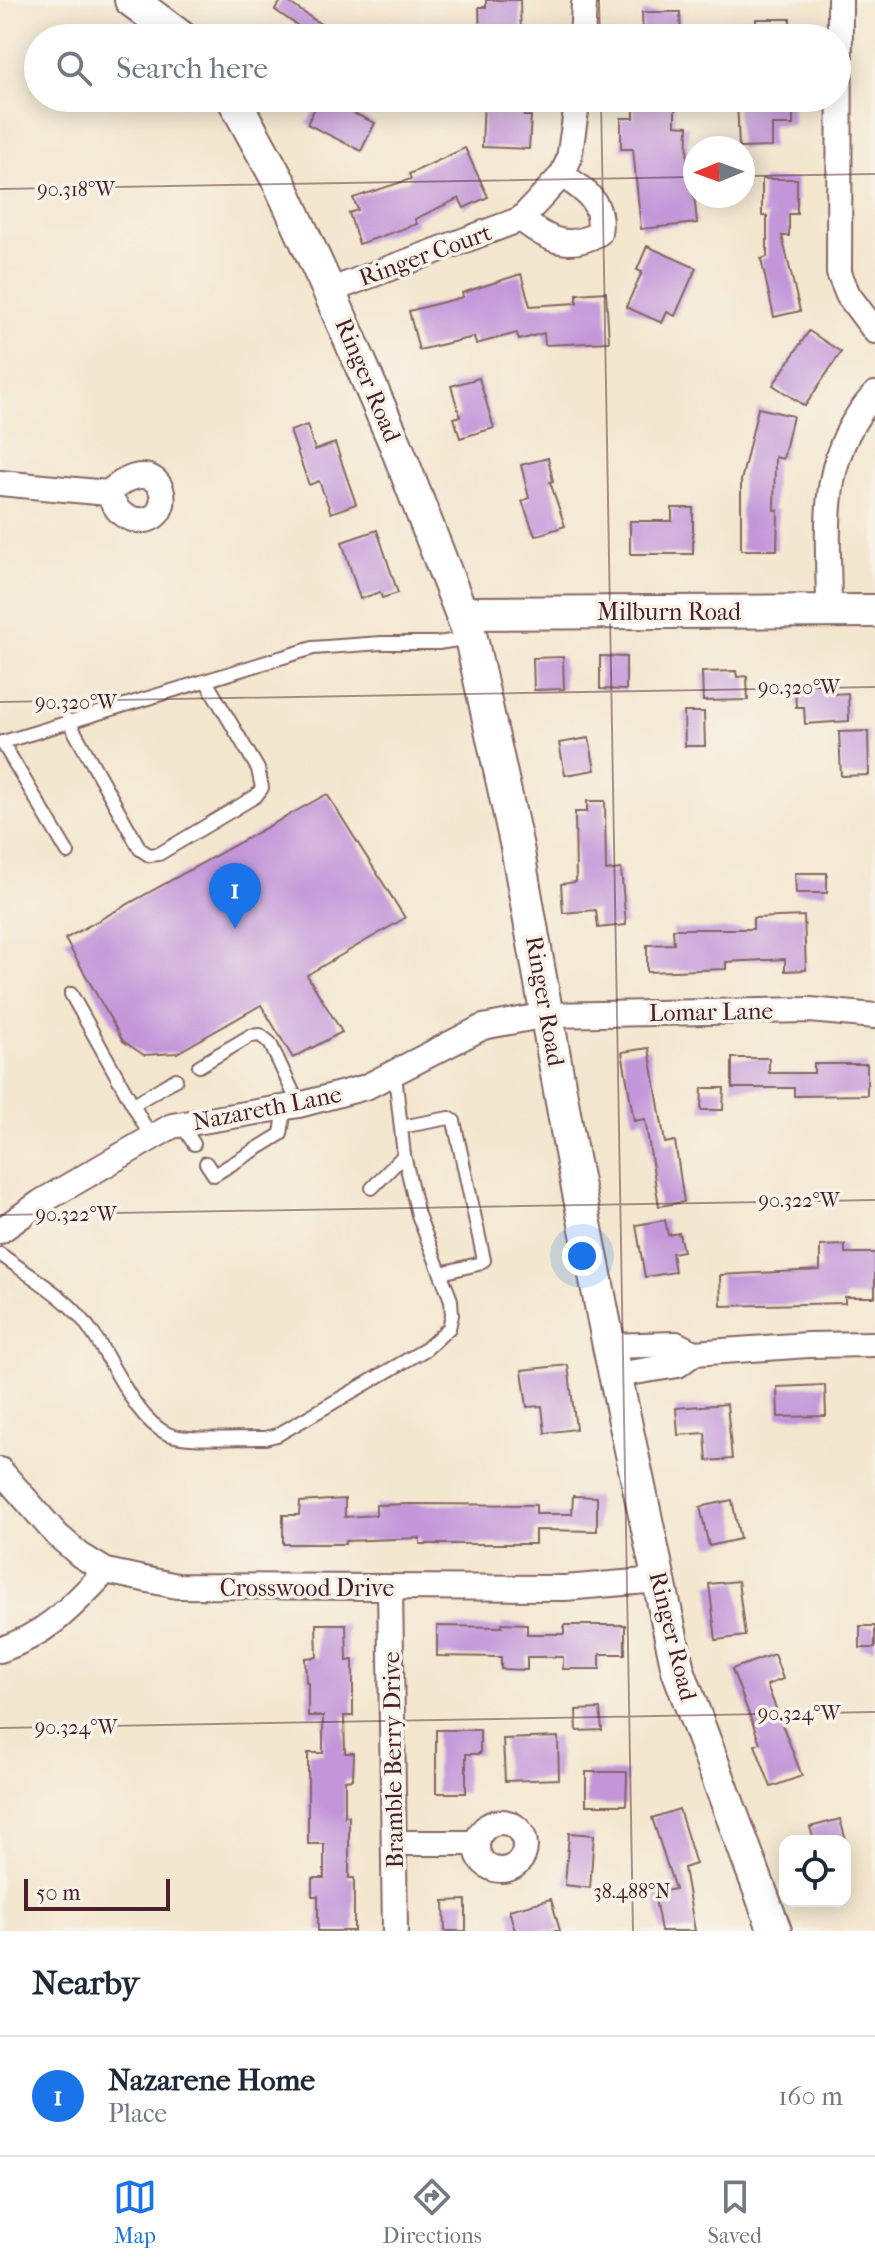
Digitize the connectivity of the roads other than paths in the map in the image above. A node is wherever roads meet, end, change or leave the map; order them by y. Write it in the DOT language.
graph roads {
  1 [pos="131,0"];
  2 [pos="840,0"];
  3 [pos="584,1"];
  4 [pos="163,24"];
  5 [pos="583,24"];
  6 [pos="840,24"];
  7 [pos="241,112"];
  8 [pos="576,112"];
  9 [pos="840,112"];
  10 [pos="562,175"];
  11 [pos="521,219"];
  12 [pos="329,291"];
  13 [pos="875,331"];
  14 [pos="875,394"];
  15 [pos="0,483"];
  16 [pos="108,493"];
  17 [pos="829,611"];
  18 [pos="875,611"];
  19 [pos="467,625"];
  20 [pos="206,681"];
  21 [pos="68,720"];
  22 [pos="1,742"];
  23 [pos="68,853"];
  24 [pos="71,994"];
  25 [pos="546,1015"];
  26 [pos="875,1016"];
  27 [pos="199,1066"];
  28 [pos="395,1075"];
  29 [pos="176,1079"];
  30 [pos="134,1104"];
  31 [pos="292,1106"];
  32 [pos="401,1127"];
  33 [pos="152,1139"];
  34 [pos="404,1155"];
  35 [pos="206,1163"];
  36 [pos="372,1188"];
  37 [pos="0,1231"];
  38 [pos="0,1254"];
  39 [pos="441,1273"];
  40 [pos="875,1344"];
  41 [pos="612,1360"];
  42 [pos="0,1470"];
  43 [pos="106,1571"];
  44 [pos="658,1580"];
  45 [pos="390,1588"];
  46 [pos="0,1650"];
  47 [pos="394,1843"];
  48 [pos="477,1843"];
  49 [pos="395,1931"];
  50 [pos="775,1931"];
  1 -- 4 [label="street"];
  2 -- 6 [label="street"];
  3 -- 5 [label="street"];
  7 -- 12 [label="street, Ringer Road"];
  8 -- 10 [label="street, Ringer Court"];
  9 -- 13 [label="street"];
  10 -- 11 [label="street, Ringer Court"];
  10 -- 11 [label="street, Ringer Court"];
  11 -- 12 [label="street, Ringer Court"];
  12 -- 19 [label="street, Ringer Road"];
  14 -- 17 [label="street"];
  15 -- 16 [label="street"];
  17 -- 18 [label="street, Milburn Road"];
  17 -- 19 [label="street, Milburn Road"];
  19 -- 20 [label="lane"];
  19 -- 25 [label="street, Ringer Road"];
  20 -- 21 [label="lane"];
  20 -- 21 [label="lane"];
  21 -- 22 [label="lane"];
  22 -- 23 [label="lane"];
  24 -- 30 [label="lane"];
  25 -- 26 [label="street, Lomar Lane"];
  25 -- 28 [label="street, Nazareth Lane"];
  25 -- 41 [label="street, Ringer Road"];
  27 -- 31 [label="lane"];
  28 -- 31 [label="street, Nazareth Lane"];
  28 -- 32 [label="lane"];
  29 -- 30 [label="lane"];
  30 -- 33 [label="lane"];
  31 -- 33 [label="street, Nazareth Lane"];
  31 -- 35 [label="lane"];
  32 -- 34 [label="lane"];
  32 -- 39 [label="lane"];
  33 -- 37 [label="street, Nazareth Lane"];
  34 -- 36 [label="lane"];
  34 -- 39 [label="lane"];
  38 -- 39 [label="lane"];
  40 -- 41 [label="street"];
  41 -- 44 [label="street, Ringer Road"];
  42 -- 43 [label="street, Crosswood Drive"];
  43 -- 45 [label="street, Crosswood Drive"];
  43 -- 46 [label="street"];
  44 -- 45 [label="street, Crosswood Drive"];
  44 -- 50 [label="street, Ringer Road"];
  45 -- 47 [label="street, Bramble Berry Drive"];
  47 -- 48 [label="street"];
  47 -- 49 [label="street, Bramble Berry Drive"];
}
